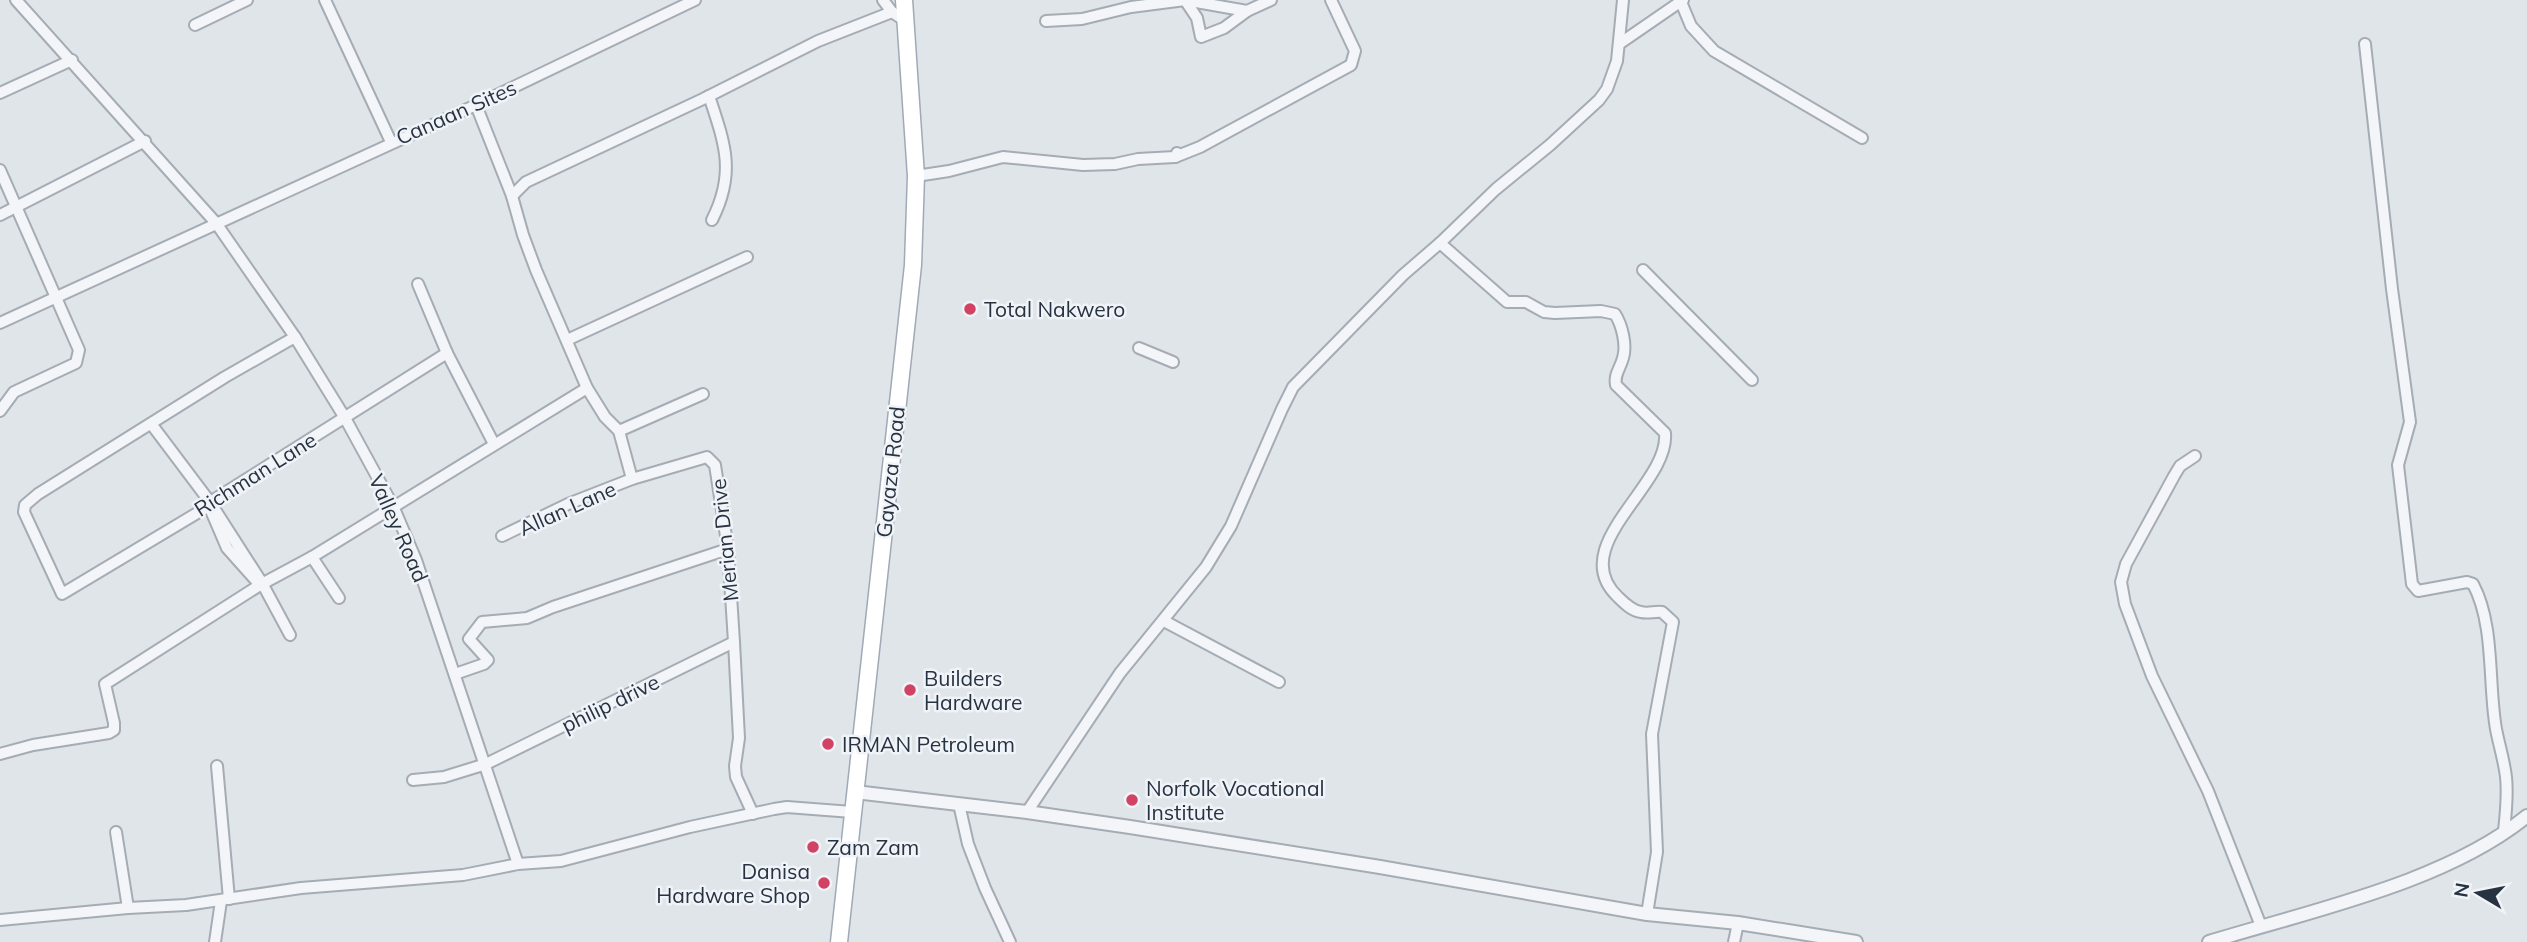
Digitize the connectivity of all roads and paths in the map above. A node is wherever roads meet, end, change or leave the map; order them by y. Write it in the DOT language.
graph roads {
  1 [pos="16,0"];
  2 [pos="247,0"];
  3 [pos="325,0"];
  4 [pos="695,0"];
  5 [pos="883,0"];
  6 [pos="904,0"];
  7 [pos="1185,0"];
  8 [pos="1271,0"];
  9 [pos="1331,0"];
  10 [pos="1623,0"];
  11 [pos="1682,1"];
  12 [pos="1247,11"];
  13 [pos="898,16"];
  14 [pos="1046,21"];
  15 [pos="195,25"];
  16 [pos="1619,44"];
  17 [pos="2365,44"];
  18 [pos="72,60"];
  19 [pos="0,93"];
  20 [pos="709,96"];
  21 [pos="476,105"];
  22 [pos="1862,138"];
  23 [pos="145,141"];
  24 [pos="391,142"];
  25 [pos="0,170"];
  26 [pos="916,176"];
  27 [pos="512,196"];
  28 [pos="16,206"];
  29 [pos="0,215"];
  30 [pos="712,220"];
  31 [pos="216,223"];
  32 [pos="1440,243"];
  33 [pos="747,257"];
  34 [pos="1643,270"];
  35 [pos="418,284"];
  36 [pos="56,297"];
  37 [pos="0,323"];
  38 [pos="295,337"];
  39 [pos="566,340"];
  40 [pos="1139,348"];
  41 [pos="447,353"];
  42 [pos="1173,362"];
  43 [pos="1752,380"];
  44 [pos="587,388"];
  45 [pos="703,394"];
  46 [pos="0,411"];
  47 [pos="345,418"];
  48 [pos="152,425"];
  49 [pos="619,431"];
  50 [pos="494,444"];
  51 [pos="2195,456"];
  52 [pos="632,480"];
  53 [pos="210,502"];
  54 [pos="393,506"];
  55 [pos="502,536"];
  56 [pos="728,549"];
  57 [pos="312,557"];
  58 [pos="261,584"];
  59 [pos="61,594"];
  60 [pos="339,598"];
  61 [pos="1164,621"];
  62 [pos="290,635"];
  63 [pos="734,642"];
  64 [pos="455,674"];
  65 [pos="1279,682"];
  66 [pos="0,754"];
  67 [pos="486,764"];
  68 [pos="217,766"];
  69 [pos="413,780"];
  70 [pos="855,792"];
  71 [pos="959,804"];
  72 [pos="852,812"];
  73 [pos="1027,812"];
  74 [pos="753,814"];
  75 [pos="2527,816"];
  76 [pos="2504,831"];
  77 [pos="116,832"];
  78 [pos="519,864"];
  79 [pos="225,900"];
  80 [pos="128,908"];
  81 [pos="1647,914"];
  82 [pos="0,920"];
  83 [pos="1738,923"];
  84 [pos="2261,926"];
  85 [pos="215,942"];
  86 [pos="839,942"];
  87 [pos="1010,942"];
  88 [pos="1734,942"];
  89 [pos="1856,942"];
  90 [pos="2209,942"];
  1 -- 18 [label="street, Valley Road"];
  2 -- 15 [label="street"];
  3 -- 24 [label="street"];
  4 -- 21 [label="street, Canaan Sites"];
  5 -- 13 [label="street"];
  6 -- 13 [label="main road, Gayaza Road"];
  7 -- 12 [label="street"];
  7 -- 12 [label="street"];
  7 -- 14 [label="street"];
  8 -- 12 [label="street"];
  9 -- 26 [label="street"];
  10 -- 16 [label="street"];
  11 -- 16 [label="street"];
  11 -- 22 [label="street"];
  13 -- 20 [label="street"];
  13 -- 26 [label="main road, Gayaza Road"];
  16 -- 32 [label="street"];
  17 -- 76 [label="street"];
  18 -- 19 [label="street"];
  18 -- 23 [label="street, Valley Road"];
  20 -- 27 [label="street"];
  20 -- 30 [label="street"];
  21 -- 24 [label="street, Canaan Sites"];
  21 -- 27 [label="street"];
  23 -- 28 [label="street"];
  23 -- 31 [label="street, Valley Road"];
  24 -- 31 [label="street, Canaan Sites"];
  25 -- 28 [label="street"];
  26 -- 70 [label="main road, Gayaza Road"];
  27 -- 39 [label="street"];
  28 -- 29 [label="street"];
  28 -- 36 [label="street"];
  31 -- 36 [label="street, Canaan Sites"];
  31 -- 38 [label="street, Valley Road"];
  32 -- 61 [label="street"];
  32 -- 81 [label="street"];
  33 -- 39 [label="street"];
  34 -- 43 [label="street"];
  35 -- 41 [label="street"];
  36 -- 37 [label="street, Canaan Sites"];
  36 -- 46 [label="street"];
  38 -- 47 [label="street, Valley Road"];
  38 -- 48 [label="street"];
  39 -- 44 [label="street"];
  40 -- 42 [label="street"];
  41 -- 47 [label="street, Richman Lane"];
  41 -- 50 [label="street"];
  44 -- 49 [label="street"];
  44 -- 50 [label="street"];
  45 -- 49 [label="street"];
  47 -- 53 [label="street, Richman Lane"];
  47 -- 54 [label="street, Valley Road"];
  48 -- 53 [label="street"];
  48 -- 59 [label="street"];
  49 -- 52 [label="street"];
  50 -- 54 [label="street"];
  51 -- 84 [label="street"];
  52 -- 55 [label="street, Allan Lane"];
  52 -- 56 [label="street, Merian Drive"];
  53 -- 58 [label="street"];
  53 -- 59 [label="street, Richman Lane"];
  54 -- 57 [label="street"];
  54 -- 64 [label="street, Valley Road"];
  56 -- 63 [label="street, Merian Drive"];
  56 -- 64 [label="street"];
  57 -- 58 [label="street"];
  57 -- 60 [label="street"];
  58 -- 59 [label="street"];
  58 -- 62 [label="street"];
  58 -- 66 [label="street"];
  61 -- 65 [label="street"];
  61 -- 73 [label="street"];
  63 -- 67 [label="street, philip drive"];
  63 -- 74 [label="street, Merian Drive"];
  64 -- 67 [label="street, Valley Road"];
  67 -- 69 [label="street, philip drive"];
  67 -- 78 [label="street, Valley Road"];
  68 -- 79 [label="street"];
  70 -- 71 [label="street"];
  70 -- 72 [label="main road, Gayaza Road"];
  71 -- 73 [label="street"];
  71 -- 87 [label="street"];
  72 -- 74 [label="street"];
  72 -- 86 [label="main road, Gayaza Road"];
  73 -- 81 [label="street"];
  74 -- 78 [label="street"];
  75 -- 76 [label="street"];
  76 -- 84 [label="street"];
  77 -- 80 [label="street"];
  78 -- 79 [label="street"];
  79 -- 80 [label="street"];
  79 -- 85 [label="street"];
  80 -- 82 [label="street"];
  81 -- 83 [label="street"];
  83 -- 88 [label="street"];
  83 -- 89 [label="street"];
  84 -- 90 [label="street"];
}
